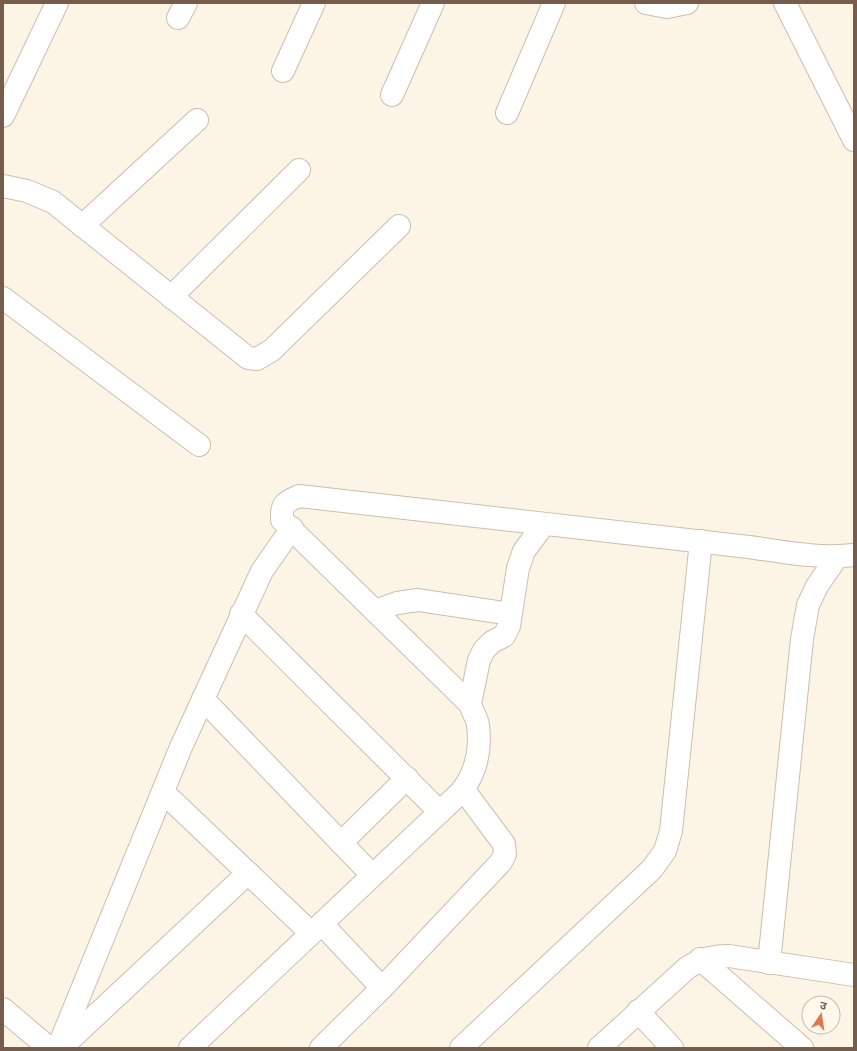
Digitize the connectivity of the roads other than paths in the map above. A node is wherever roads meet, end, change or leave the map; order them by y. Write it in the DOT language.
graph roads {
  1 [pos="57,3"];
  2 [pos="314,3"];
  3 [pos="433,3"];
  4 [pos="554,3"];
  5 [pos="646,3"];
  6 [pos="785,3"];
  7 [pos="674,4"];
  8 [pos="283,71"];
  9 [pos="392,95"];
  10 [pos="507,113"];
  11 [pos="3,116"];
  12 [pos="197,120"];
  13 [pos="854,140"];
  14 [pos="299,170"];
  15 [pos="3,186"];
  16 [pos="82,226"];
  17 [pos="399,226"];
  18 [pos="171,297"];
  19 [pos="3,298"];
  20 [pos="199,445"];
  21 [pos="544,524"];
  22 [pos="292,528"];
  23 [pos="701,541"];
  24 [pos="845,556"];
  25 [pos="375,610"];
  26 [pos="242,614"];
  27 [pos="510,614"];
  28 [pos="203,699"];
  29 [pos="470,704"];
  30 [pos="407,778"];
  31 [pos="463,789"];
  32 [pos="163,792"];
  33 [pos="440,812"];
  34 [pos="341,843"];
  35 [pos="248,873"];
  36 [pos="372,875"];
  37 [pos="317,928"];
  38 [pos="700,959"];
  39 [pos="769,963"];
  40 [pos="854,975"];
  41 [pos="382,988"];
  42 [pos="3,1009"];
  43 [pos="638,1011"];
  44 [pos="48,1048"];
  45 [pos="58,1048"];
  46 [pos="62,1048"];
  47 [pos="190,1048"];
  48 [pos="321,1048"];
  49 [pos="461,1048"];
  50 [pos="599,1048"];
  51 [pos="672,1048"];
  52 [pos="802,1048"];
  1 -- 11 [label="street"];
  2 -- 8 [label="street"];
  3 -- 9 [label="street"];
  4 -- 10 [label="street"];
  5 -- 7 [label="street"];
  6 -- 13 [label="street"];
  12 -- 16 [label="street"];
  14 -- 18 [label="street"];
  15 -- 16 [label="street"];
  16 -- 18 [label="street"];
  17 -- 18 [label="street"];
  19 -- 20 [label="street"];
  21 -- 22 [label="street"];
  21 -- 23 [label="street"];
  21 -- 27 [label="street"];
  22 -- 25 [label="street"];
  22 -- 26 [label="street"];
  23 -- 24 [label="street"];
  23 -- 49 [label="street"];
  24 -- 39 [label="street"];
  25 -- 27 [label="street"];
  25 -- 29 [label="street"];
  26 -- 28 [label="street"];
  26 -- 30 [label="street"];
  27 -- 29 [label="street"];
  28 -- 32 [label="street"];
  28 -- 34 [label="street"];
  29 -- 31 [label="street"];
  30 -- 33 [label="street"];
  30 -- 34 [label="street"];
  31 -- 33 [label="street"];
  31 -- 41 [label="street"];
  32 -- 35 [label="street"];
  32 -- 45 [label="street"];
  33 -- 36 [label="street"];
  34 -- 36 [label="street"];
  35 -- 37 [label="street"];
  35 -- 46 [label="street"];
  36 -- 37 [label="street"];
  37 -- 41 [label="street"];
  37 -- 47 [label="street"];
  38 -- 39 [label="street"];
  38 -- 43 [label="street"];
  38 -- 52 [label="street"];
  39 -- 40 [label="street"];
  41 -- 48 [label="street"];
  42 -- 44 [label="street"];
  43 -- 50 [label="street"];
  43 -- 51 [label="street"];
}
